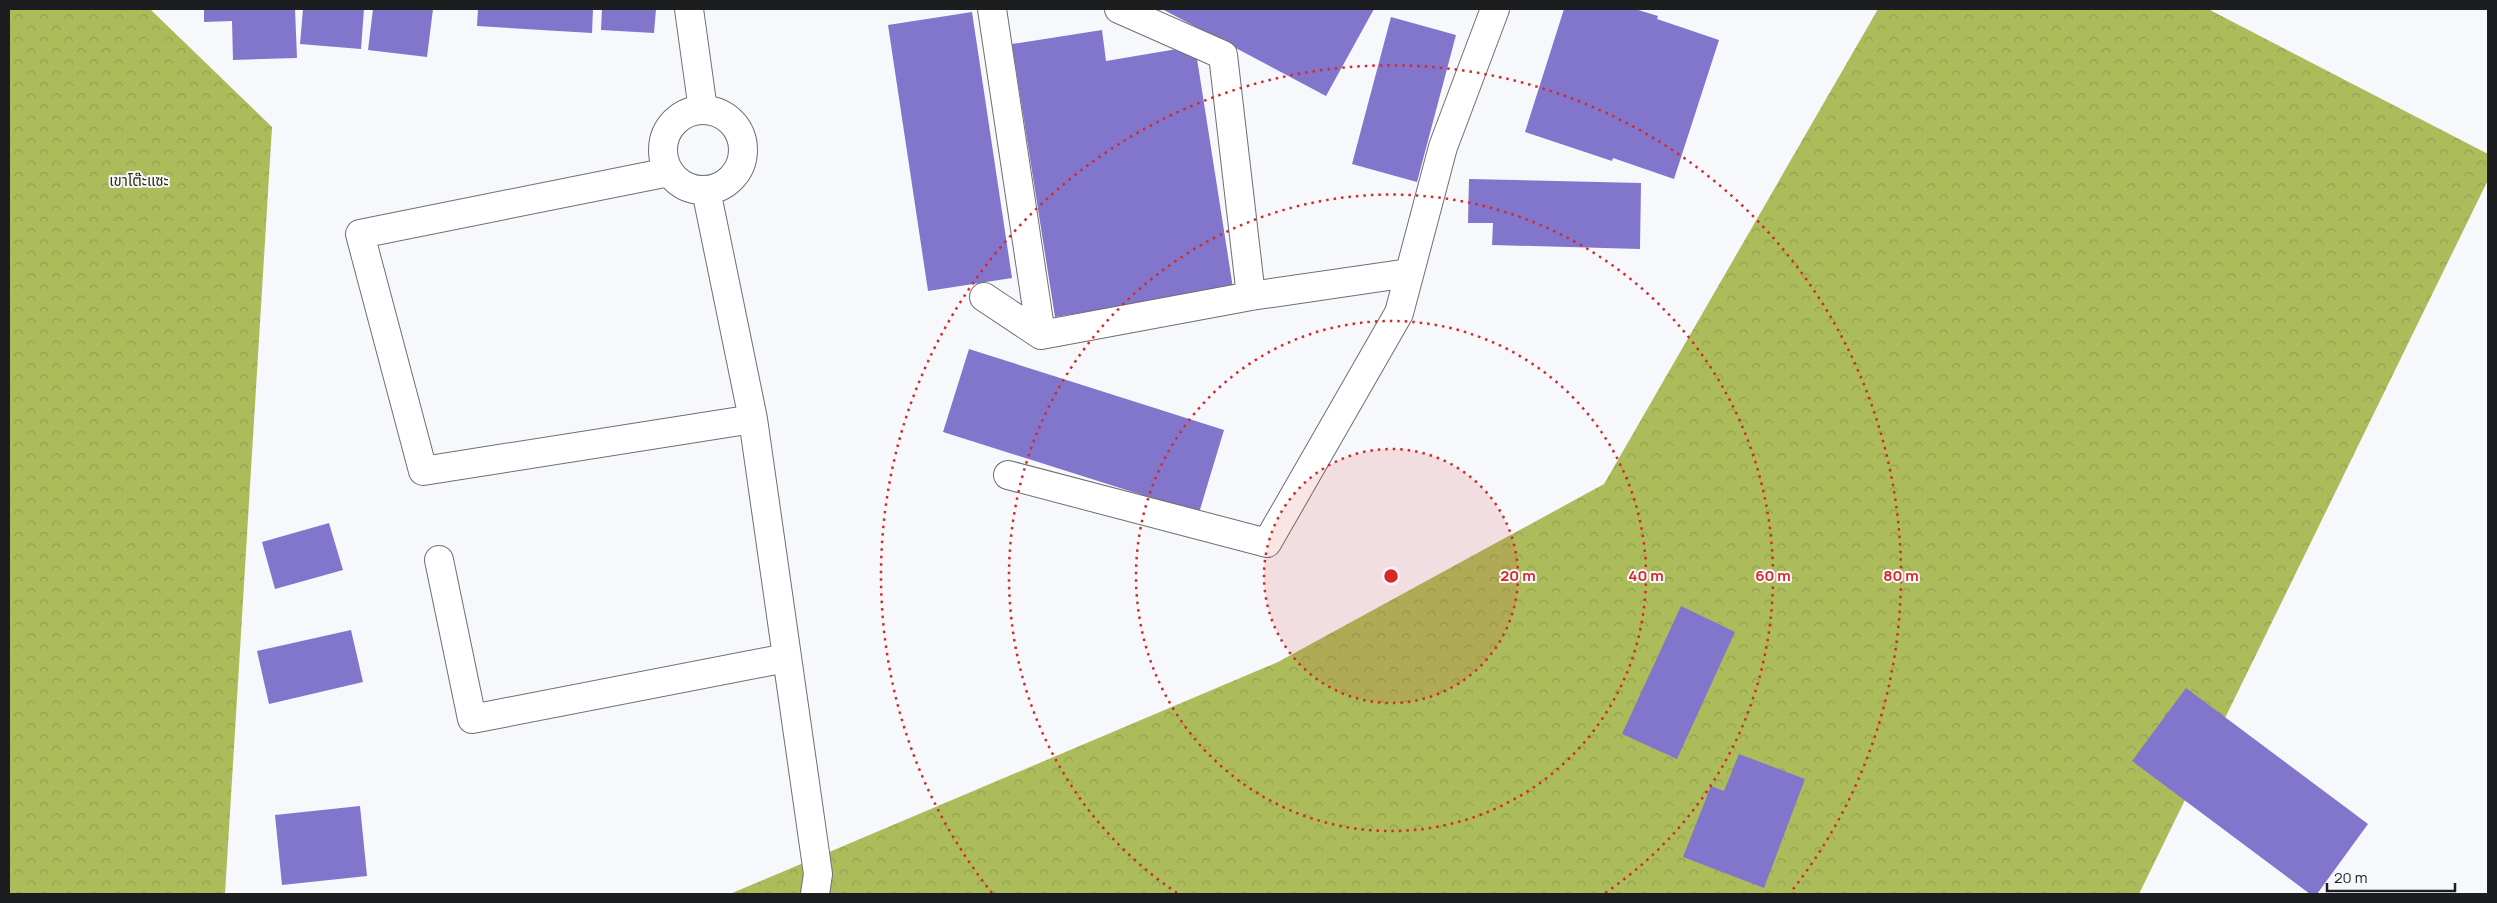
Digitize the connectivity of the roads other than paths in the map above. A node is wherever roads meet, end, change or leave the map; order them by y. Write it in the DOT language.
graph roads {
  1 [pos="689,9"];
  2 [pos="992,9"];
  3 [pos="1119,9"];
  4 [pos="1495,9"];
  5 [pos="703,110"];
  6 [pos="669,172"];
  7 [pos="706,190"];
  8 [pos="1409,273"];
  9 [pos="1250,296"];
  10 [pos="984,297"];
  11 [pos="1041,335"];
  12 [pos="752,419"];
  13 [pos="1008,475"];
  14 [pos="438,560"];
  15 [pos="786,658"];
  16 [pos="815,894"];
  1 -- 5 [label="street"];
  2 -- 11 [label="street"];
  3 -- 9 [label="street"];
  4 -- 8 [label="street"];
  5 -- 6 [label="street"];
  5 -- 7 [label="street"];
  6 -- 7 [label="street"];
  6 -- 12 [label="street"];
  7 -- 12 [label="street"];
  8 -- 9 [label="street"];
  8 -- 13 [label="street"];
  9 -- 11 [label="street"];
  10 -- 11 [label="street"];
  12 -- 15 [label="street"];
  14 -- 15 [label="street"];
  15 -- 16 [label="street"];
}
